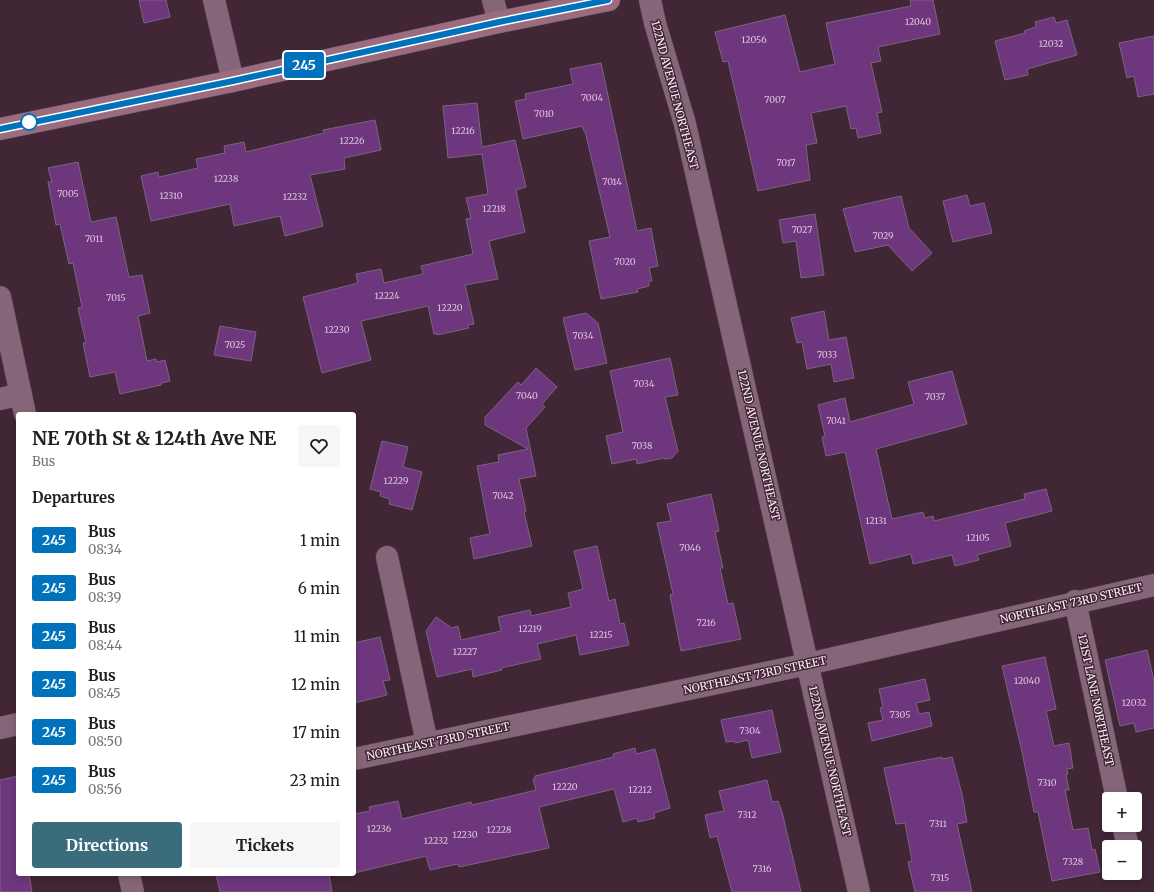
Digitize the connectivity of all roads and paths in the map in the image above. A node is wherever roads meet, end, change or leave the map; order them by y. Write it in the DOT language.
graph roads {
  1 [pos="214,0"];
  2 [pos="493,0"];
  3 [pos="609,0"];
  4 [pos="650,0"];
  5 [pos="499,22"];
  6 [pos="233,81"];
  7 [pos="0,129"];
  8 [pos="0,297"];
  9 [pos="0,399"];
  10 [pos="23,404"];
  11 [pos="386,557"];
  12 [pos="1154,585"];
  13 [pos="1075,601"];
  14 [pos="808,664"];
  15 [pos="16,724"];
  16 [pos="0,728"];
  17 [pos="427,743"];
  18 [pos="356,759"];
  19 [pos="1116,792"];
  20 [pos="129,876"];
  21 [pos="133,892"];
  22 [pos="859,892"];
  1 -- 6 [label="street"];
  2 -- 5 [label="street"];
  3 -- 5 [label="main road"];
  4 -- 14 [label="street, 122ND AVENUE NORTHEAST"];
  5 -- 6 [label="main road"];
  6 -- 7 [label="main road"];
  8 -- 10 [label="street"];
  9 -- 10 [label="street"];
  11 -- 17 [label="street"];
  12 -- 13 [label="street, NORTHEAST 73RD STREET"];
  13 -- 14 [label="street, NORTHEAST 73RD STREET"];
  13 -- 19 [label="street, 121ST LANE NORTHEAST"];
  14 -- 17 [label="street, NORTHEAST 73RD STREET"];
  14 -- 22 [label="street, 122ND AVENUE NORTHEAST"];
  15 -- 16 [label="street"];
  17 -- 18 [label="street, NORTHEAST 73RD STREET"];
  20 -- 21 [label="street"];
}
